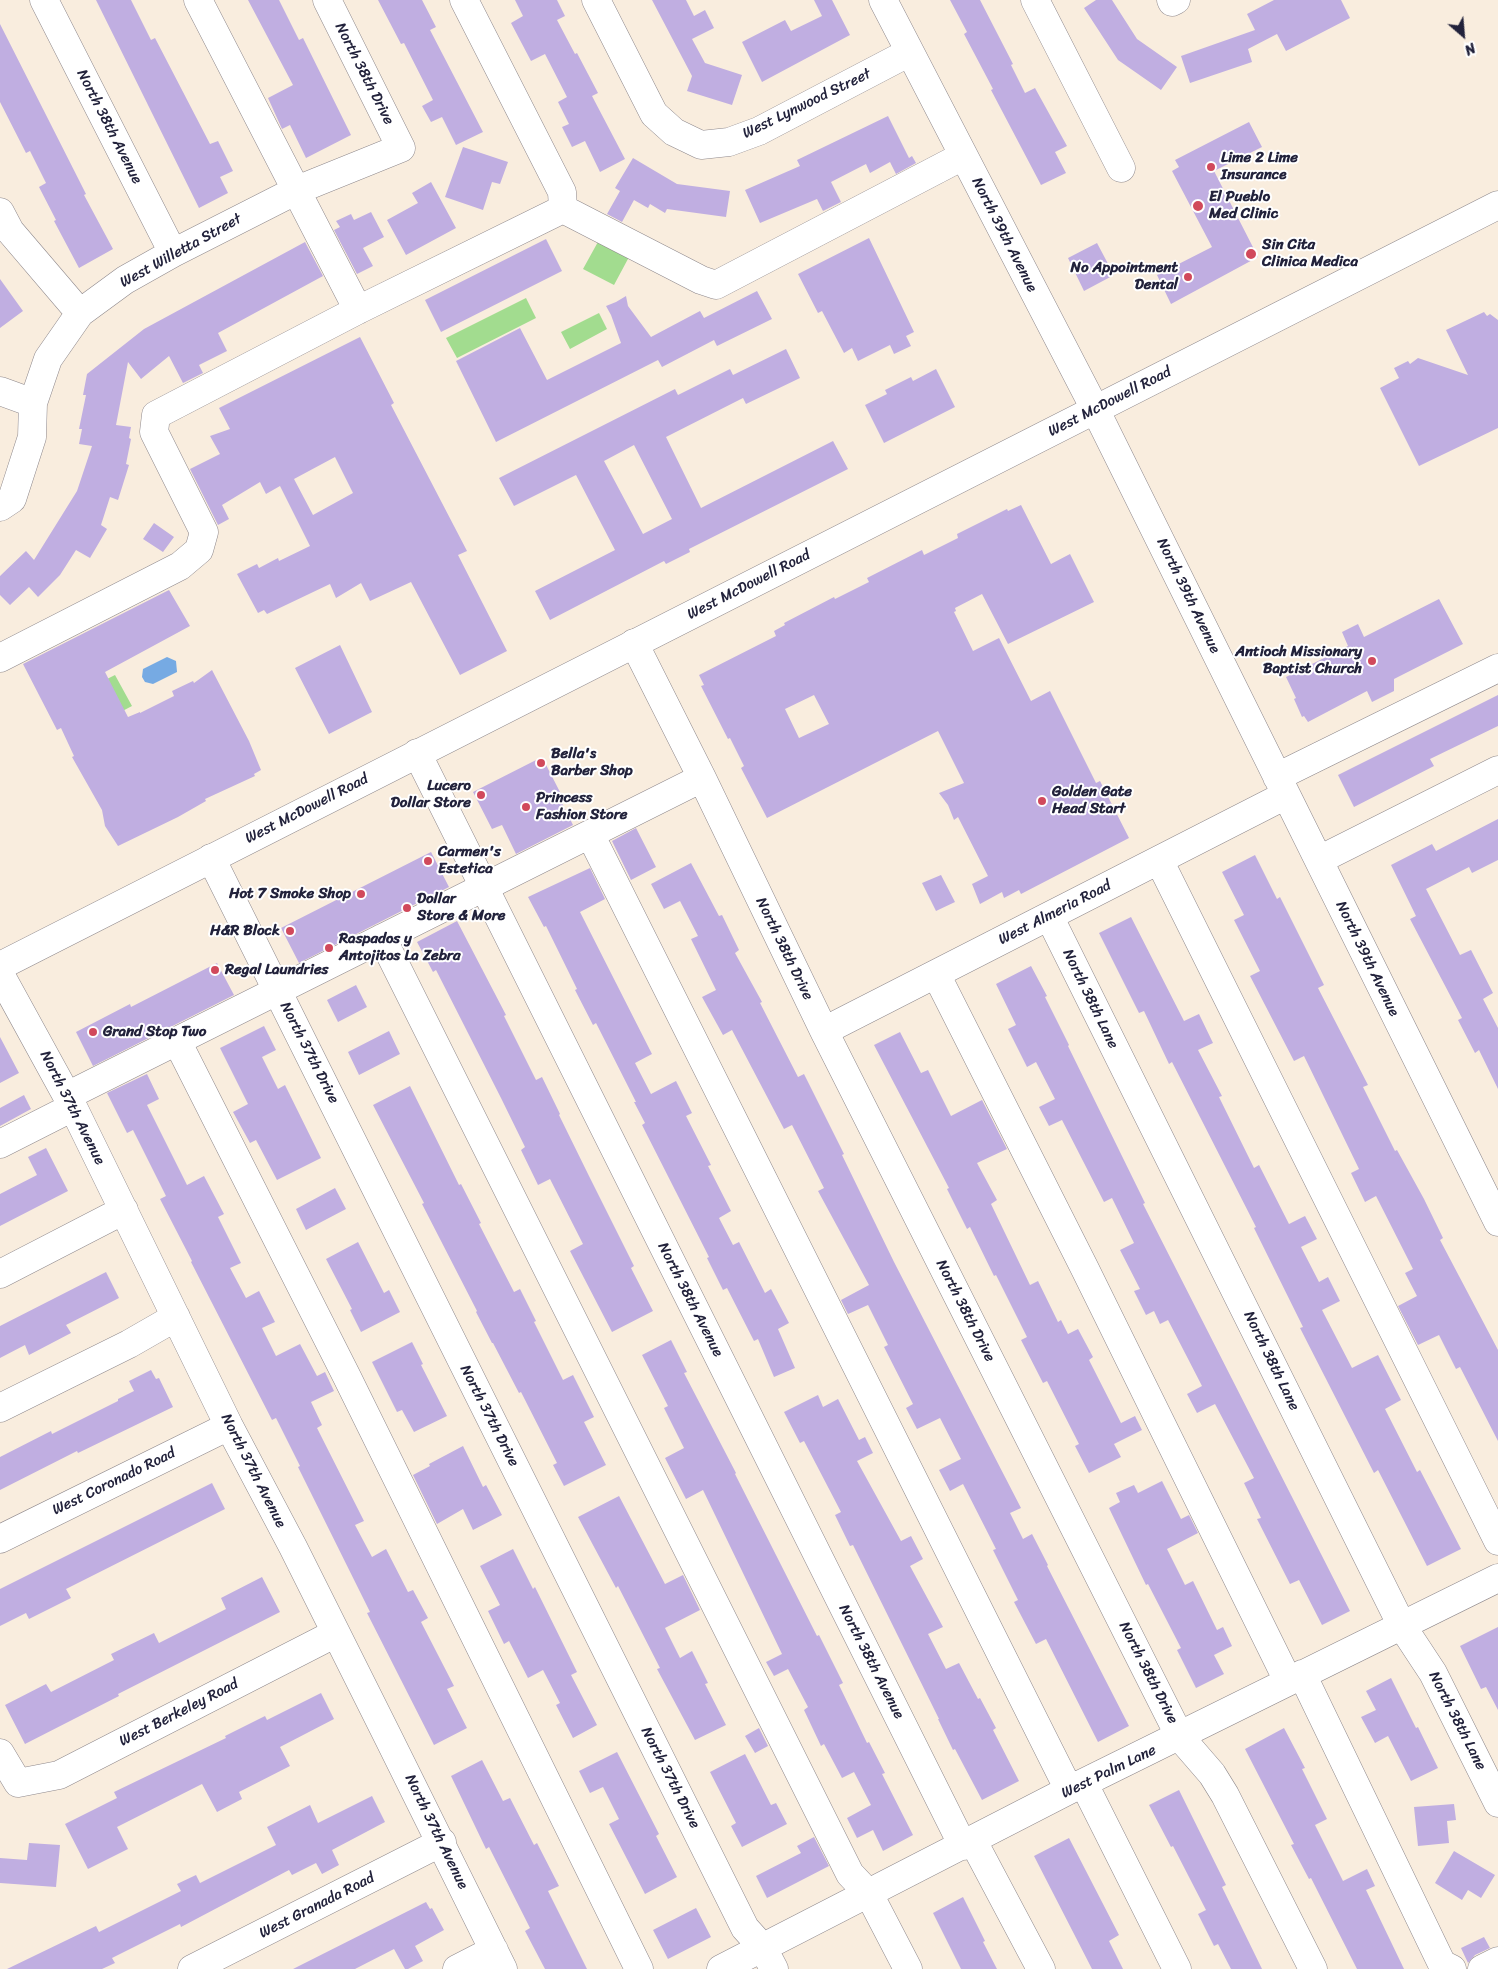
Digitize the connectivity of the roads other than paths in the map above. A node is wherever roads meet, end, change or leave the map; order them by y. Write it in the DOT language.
graph roads {
  1 [pos="44,0"];
  2 [pos="198,0"];
  3 [pos="327,0"];
  4 [pos="464,0"];
  5 [pos="596,0"];
  6 [pos="883,0"];
  7 [pos="1035,0"];
  8 [pos="910,52"];
  9 [pos="401,148"];
  10 [pos="963,156"];
  11 [pos="1121,168"];
  12 [pos="297,190"];
  13 [pos="1498,205"];
  14 [pos="563,209"];
  15 [pos="0,212"];
  16 [pos="173,253"];
  17 [pos="358,310"];
  18 [pos="80,314"];
  19 [pos="0,391"];
  20 [pos="33,403"];
  21 [pos="1095,409"];
  22 [pos="0,507"];
  23 [pos="634,643"];
  24 [pos="0,658"];
  25 [pos="1498,668"];
  26 [pos="417,753"];
  27 [pos="1498,770"];
  28 [pos="702,778"];
  29 [pos="1282,786"];
  30 [pos="590,834"];
  31 [pos="210,858"];
  32 [pos="1159,860"];
  33 [pos="1319,860"];
  34 [pos="484,888"];
  35 [pos="1049,916"];
  36 [pos="382,938"];
  37 [pos="0,966"];
  38 [pos="0,974"];
  39 [pos="936,974"];
  40 [pos="278,991"];
  41 [pos="824,1031"];
  42 [pos="177,1041"];
  43 [pos="70,1101"];
  44 [pos="0,1144"];
  45 [pos="124,1210"];
  46 [pos="1498,1222"];
  47 [pos="0,1274"];
  48 [pos="176,1317"];
  49 [pos="0,1408"];
  50 [pos="229,1426"];
  51 [pos="0,1539"];
  52 [pos="1498,1541"];
  53 [pos="1498,1578"];
  54 [pos="1402,1626"];
  55 [pos="336,1633"];
  56 [pos="1295,1678"];
  57 [pos="1180,1737"];
  58 [pos="0,1753"];
  59 [pos="1077,1787"];
  60 [pos="1498,1803"];
  61 [pos="442,1842"];
  62 [pos="968,1844"];
  63 [pos="869,1894"];
  64 [pos="768,1958"];
  65 [pos="499,1960"];
  66 [pos="1498,1961"];
  67 [pos="192,1969"];
  68 [pos="457,1969"];
  69 [pos="639,1969"];
  70 [pos="721,1969"];
  71 [pos="908,1969"];
  72 [pos="1040,1969"];
  73 [pos="1177,1969"];
  74 [pos="1313,1969"];
  75 [pos="1452,1969"];
  76 [pos="1482,1969"];
  1 -- 16 [label="street, North 38th Avenue"];
  2 -- 12 [label="street"];
  3 -- 9 [label="street, North 38th Drive"];
  4 -- 14 [label="street"];
  5 -- 8 [label="street, West Lynwood Street"];
  6 -- 8 [label="street, North 39th Avenue"];
  7 -- 11 [label="street"];
  8 -- 10 [label="street, North 39th Avenue"];
  9 -- 12 [label="street, West Willetta Street"];
  10 -- 14 [label="street"];
  10 -- 21 [label="street, North 39th Avenue"];
  12 -- 16 [label="street, West Willetta Street"];
  12 -- 17 [label="street"];
  13 -- 21 [label="street, West McDowell Road"];
  14 -- 17 [label="street"];
  15 -- 18 [label="street"];
  16 -- 18 [label="street, West Willetta Street"];
  17 -- 24 [label="street"];
  18 -- 20 [label="street, West Willetta Street"];
  19 -- 20 [label="street"];
  20 -- 22 [label="street, West Willetta Street"];
  21 -- 23 [label="street, West McDowell Road"];
  21 -- 29 [label="street, North 39th Avenue"];
  23 -- 26 [label="street, West McDowell Road"];
  23 -- 28 [label="street, North 38th Drive"];
  25 -- 29 [label="street, West Almeria Road"];
  26 -- 31 [label="street, West McDowell Road"];
  26 -- 34 [label="street, North 38th Avenue"];
  27 -- 33 [label="street"];
  28 -- 30 [label="street"];
  28 -- 41 [label="street, North 38th Drive"];
  29 -- 32 [label="street, West Almeria Road"];
  29 -- 33 [label="street, North 39th Avenue"];
  30 -- 34 [label="street"];
  30 -- 59 [label="street"];
  31 -- 37 [label="street, West McDowell Road"];
  31 -- 40 [label="street, North 37th Drive"];
  32 -- 35 [label="street, West Almeria Road"];
  32 -- 52 [label="street"];
  33 -- 46 [label="street, North 39th Avenue"];
  34 -- 36 [label="street"];
  34 -- 62 [label="street, North 38th Avenue"];
  35 -- 39 [label="street, West Almeria Road"];
  35 -- 54 [label="street, North 38th Lane"];
  36 -- 40 [label="street"];
  36 -- 63 [label="street"];
  38 -- 43 [label="street, North 37th Avenue"];
  39 -- 41 [label="street, West Almeria Road"];
  39 -- 56 [label="street"];
  40 -- 42 [label="street"];
  40 -- 64 [label="street, North 37th Drive"];
  41 -- 57 [label="street, North 38th Drive"];
  42 -- 43 [label="street"];
  42 -- 69 [label="street"];
  43 -- 44 [label="street"];
  43 -- 45 [label="street, North 37th Avenue"];
  45 -- 47 [label="street"];
  45 -- 48 [label="street, North 37th Avenue"];
  48 -- 49 [label="street"];
  48 -- 50 [label="street, North 37th Avenue"];
  50 -- 51 [label="street, West Coronado Road"];
  50 -- 55 [label="street, North 37th Avenue"];
  53 -- 54 [label="street, West Palm Lane"];
  54 -- 56 [label="street, West Palm Lane"];
  54 -- 60 [label="street, North 38th Lane"];
  55 -- 58 [label="street, West Berkeley Road"];
  55 -- 61 [label="street, North 37th Avenue"];
  56 -- 57 [label="street, West Palm Lane"];
  56 -- 75 [label="street"];
  57 -- 59 [label="street, West Palm Lane"];
  57 -- 74 [label="street, North 38th Drive"];
  59 -- 62 [label="street, West Palm Lane"];
  59 -- 73 [label="street"];
  61 -- 65 [label="street, North 37th Avenue"];
  61 -- 67 [label="street, West Granada Road"];
  62 -- 63 [label="street, West Palm Lane"];
  62 -- 72 [label="street, North 38th Avenue"];
  63 -- 64 [label="street, West Palm Lane"];
  63 -- 71 [label="street"];
  64 -- 70 [label="street, West Palm Lane"];
  65 -- 68 [label="street"];
  66 -- 76 [label="street"];
}
